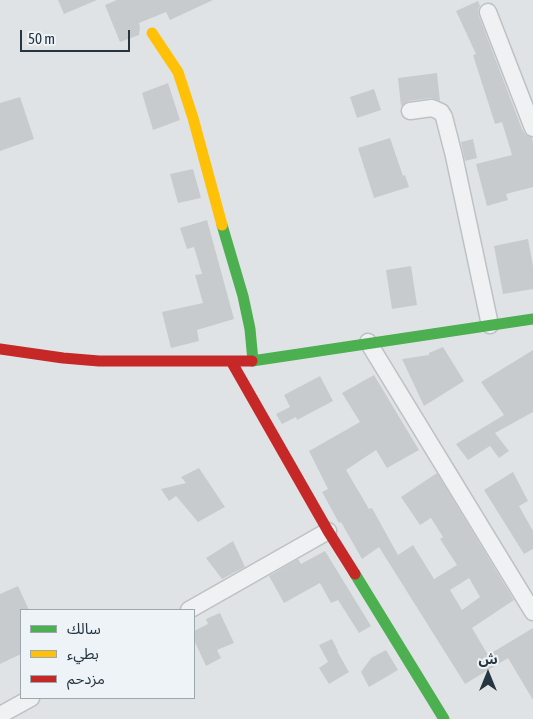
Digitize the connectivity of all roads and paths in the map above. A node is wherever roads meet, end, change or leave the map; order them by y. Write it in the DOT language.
graph roads {
  1 [pos="488,12"];
  2 [pos="152,33"];
  3 [pos="410,111"];
  4 [pos="533,128"];
  5 [pos="533,319"];
  6 [pos="490,325"];
  7 [pos="368,342"];
  8 [pos="0,349"];
  9 [pos="231,361"];
  10 [pos="253,361"];
  11 [pos="328,531"];
  12 [pos="191,609"];
  13 [pos="533,612"];
  14 [pos="29,699"];
  15 [pos="0,715"];
  16 [pos="444,719"];
  1 -- 4 [label="street"];
  2 -- 10 [label="street"];
  3 -- 6 [label="street"];
  5 -- 6 [label="street"];
  6 -- 7 [label="street"];
  7 -- 10 [label="street"];
  7 -- 13 [label="street"];
  8 -- 9 [label="street"];
  9 -- 10 [label="street"];
  9 -- 11 [label="street"];
  11 -- 12 [label="street"];
  11 -- 16 [label="street"];
  14 -- 15 [label="street"];
}
